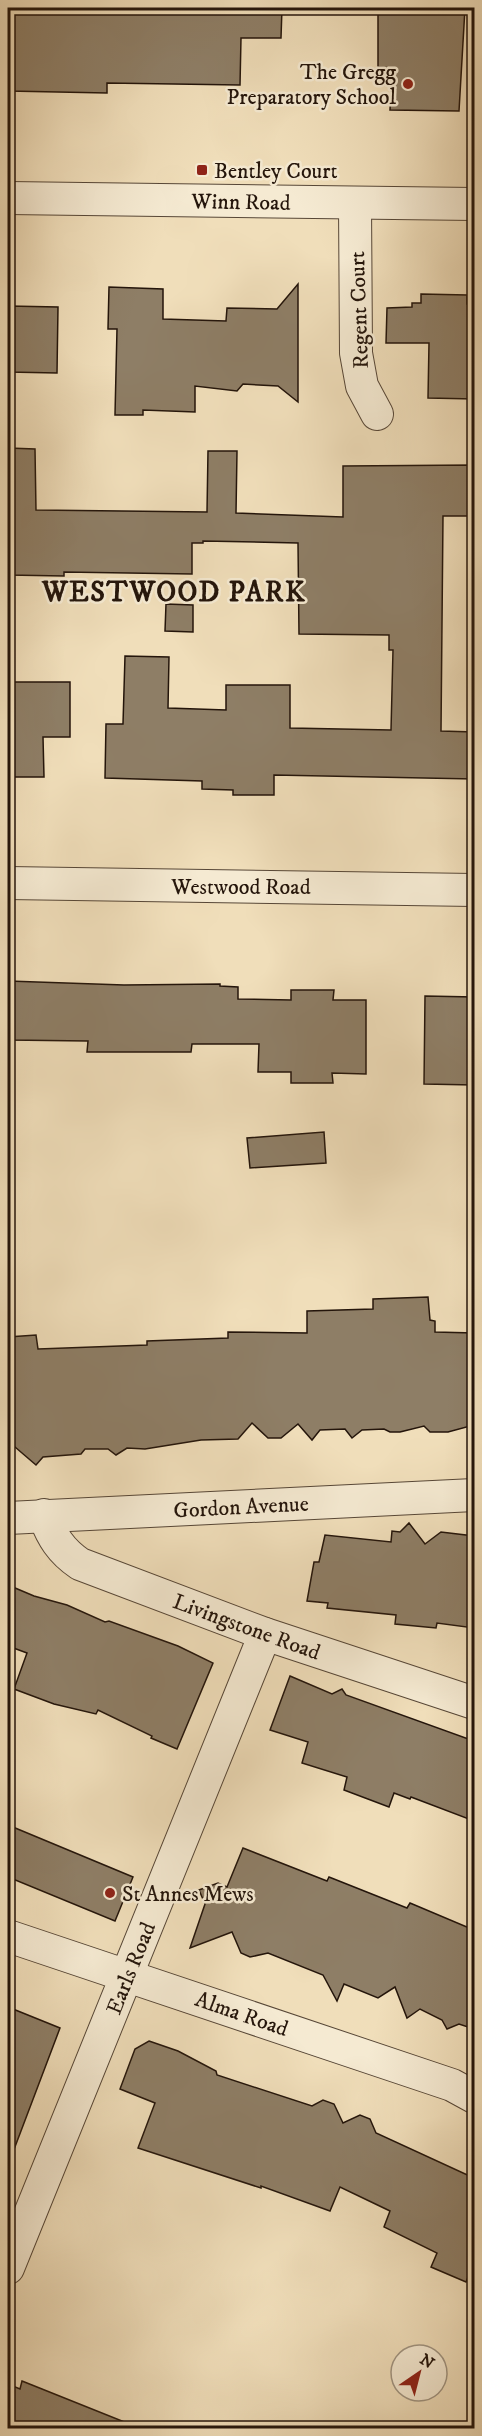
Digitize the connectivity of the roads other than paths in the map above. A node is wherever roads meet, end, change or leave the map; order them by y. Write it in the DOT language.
graph roads {
  1 [pos="8,198"];
  2 [pos="355,202"];
  3 [pos="474,204"];
  4 [pos="377,414"];
  5 [pos="8,883"];
  6 [pos="474,890"];
  7 [pos="474,1495"];
  8 [pos="44,1515"];
  9 [pos="8,1518"];
  10 [pos="265,1634"];
  11 [pos="474,1703"];
  12 [pos="8,1936"];
  13 [pos="128,1975"];
  14 [pos="474,2097"];
  15 [pos="8,2268"];
  1 -- 2 [label="street, Winn Road"];
  2 -- 3 [label="street, Winn Road"];
  2 -- 4 [label="street, Regent Court"];
  5 -- 6 [label="street, Westwood Road"];
  7 -- 8 [label="street, Gordon Avenue"];
  8 -- 9 [label="street, Gordon Avenue"];
  8 -- 10 [label="street, Livingstone Road"];
  10 -- 11 [label="street, Livingstone Road"];
  10 -- 13 [label="street, Earls Road"];
  12 -- 13 [label="street, Alma Road"];
  13 -- 14 [label="street, Alma Road"];
  13 -- 15 [label="street, Earls Road"];
}
